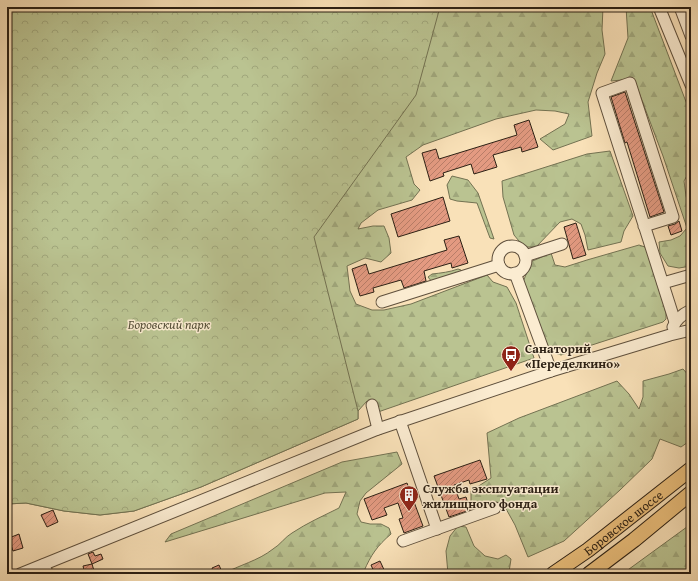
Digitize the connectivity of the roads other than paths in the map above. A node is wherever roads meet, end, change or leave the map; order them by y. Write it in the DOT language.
graph roads {
  1 [pos="659,7"];
  2 [pos="680,7"];
  3 [pos="689,25"];
  4 [pos="669,31"];
  5 [pos="691,36"];
  6 [pos="691,85"];
  7 [pos="644,226"];
  8 [pos="562,244"];
  9 [pos="525,256"];
  10 [pos="499,265"];
  11 [pos="515,273"];
  12 [pos="691,275"];
  13 [pos="663,283"];
  14 [pos="382,302"];
  15 [pos="691,310"];
  16 [pos="675,322"];
  17 [pos="691,326"];
  18 [pos="691,330"];
  19 [pos="670,335"];
  20 [pos="550,371"];
  21 [pos="372,405"];
  22 [pos="400,421"];
  23 [pos="378,429"];
  24 [pos="691,469"];
  25 [pos="691,493"];
  26 [pos="685,501"];
  27 [pos="495,508"];
  28 [pos="437,529"];
  29 [pos="403,541"];
  30 [pos="45,569"];
  31 [pos="20,574"];
  32 [pos="552,574"];
  33 [pos="589,574"];
  1 -- 4 [label="street"];
  2 -- 3 [label="street"];
  3 -- 4 [label="street"];
  3 -- 5 [label="street"];
  4 -- 6 [label="street"];
  7 -- 7 [label="street"];
  7 -- 13 [label="street"];
  8 -- 9 [label="street"];
  9 -- 10 [label="street"];
  9 -- 11 [label="street"];
  10 -- 11 [label="street"];
  10 -- 14 [label="street"];
  11 -- 20 [label="street"];
  12 -- 13 [label="street"];
  13 -- 16 [label="street"];
  15 -- 16 [label="street"];
  16 -- 19 [label="street"];
  17 -- 19 [label="street"];
  18 -- 19 [label="street"];
  19 -- 20 [label="street"];
  20 -- 22 [label="street"];
  21 -- 23 [label="street"];
  22 -- 23 [label="street"];
  22 -- 28 [label="street"];
  23 -- 30 [label="street"];
  24 -- 32 [label="main road, Боровское шоссе"];
  25 -- 26 [label="main road, Боровское шоссе"];
  26 -- 33 [label="main road, Боровское шоссе"];
  27 -- 28 [label="street"];
  28 -- 29 [label="street"];
  30 -- 31 [label="street"];
}
